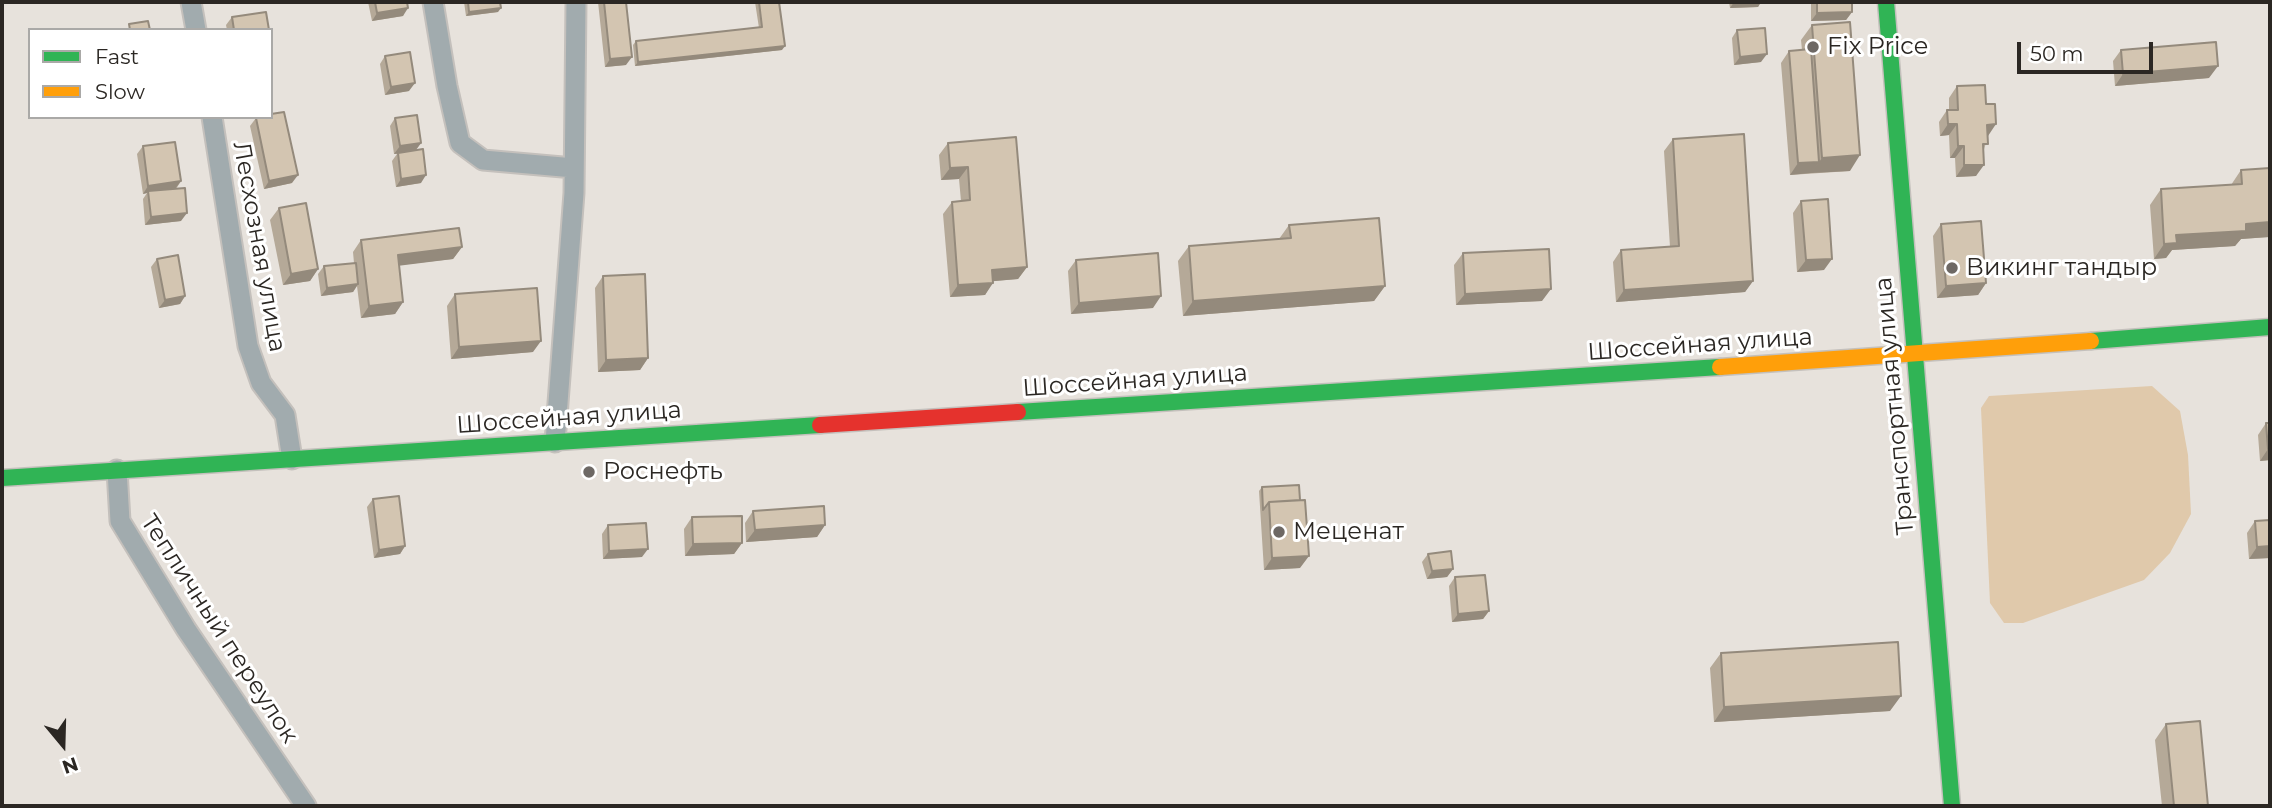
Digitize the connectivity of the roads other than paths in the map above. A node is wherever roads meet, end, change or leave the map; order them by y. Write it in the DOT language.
graph roads {
  1 [pos="191,2"];
  2 [pos="433,2"];
  3 [pos="576,2"];
  4 [pos="1886,2"];
  5 [pos="196,28"];
  6 [pos="212,119"];
  7 [pos="574,168"];
  8 [pos="2270,327"];
  9 [pos="1913,354"];
  10 [pos="555,442"];
  11 [pos="292,459"];
  12 [pos="117,470"];
  13 [pos="2,478"];
  14 [pos="306,806"];
  15 [pos="1952,806"];
  1 -- 5 [label="street"];
  2 -- 7 [label="street"];
  3 -- 7 [label="street"];
  4 -- 9 [label="main road, Транспортная улица"];
  6 -- 11 [label="street, Лесхозная улица"];
  7 -- 10 [label="street"];
  8 -- 9 [label="main road, Шоссейная улица"];
  9 -- 10 [label="main road, Шоссейная улица"];
  9 -- 15 [label="main road, Транспортная улица"];
  10 -- 11 [label="main road, Шоссейная улица"];
  11 -- 12 [label="main road, Шоссейная улица"];
  12 -- 13 [label="main road, Шоссейная улица"];
  12 -- 14 [label="street, Тепличный переулок"];
}
